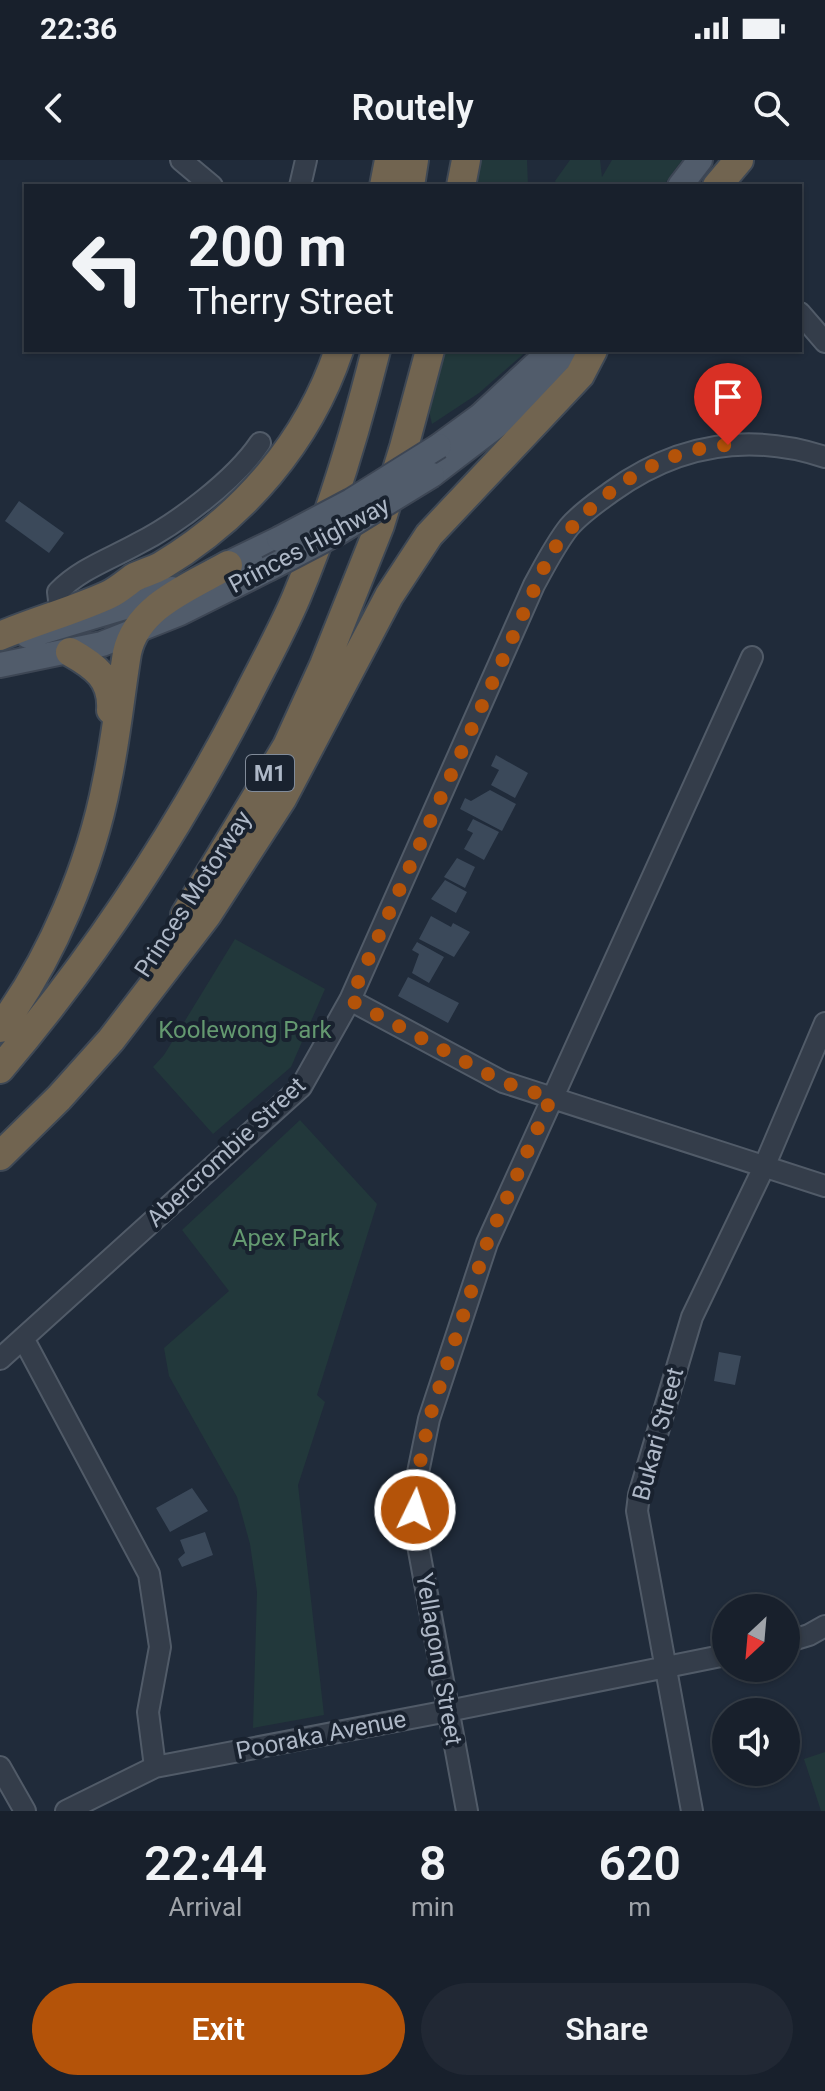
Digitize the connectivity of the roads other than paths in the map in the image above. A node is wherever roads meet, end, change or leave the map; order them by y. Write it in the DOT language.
graph roads {
  1 [pos="181,160"];
  2 [pos="306,160"];
  3 [pos="389,160"];
  4 [pos="414,160"];
  5 [pos="466,160"];
  6 [pos="700,160"];
  7 [pos="739,160"];
  8 [pos="753,160"];
  9 [pos="210,184"];
  10 [pos="300,184"];
  11 [pos="384,184"];
  12 [pos="410,184"];
  13 [pos="461,184"];
  14 [pos="682,184"];
  15 [pos="719,184"];
  16 [pos="726,184"];
  17 [pos="802,315"];
  18 [pos="825,342"];
  19 [pos="338,352"];
  20 [pos="376,352"];
  21 [pos="429,352"];
  22 [pos="549,352"];
  23 [pos="577,352"];
  24 [pos="592,352"];
  25 [pos="260,443"];
  26 [pos="824,454"];
  27 [pos="228,565"];
  28 [pos="64,631"];
  29 [pos="133,632"];
  30 [pos="0,639"];
  31 [pos="752,657"];
  32 [pos="0,665"];
  33 [pos="91,837"];
  34 [pos="350,1000"];
  35 [pos="825,1023"];
  36 [pos="0,1028"];
  37 [pos="0,1069"];
  38 [pos="551,1098"];
  39 [pos="0,1135"];
  40 [pos="0,1156"];
  41 [pos="764,1167"];
  42 [pos="825,1186"];
  43 [pos="23,1338"];
  44 [pos="0,1359"];
  45 [pos="825,1626"];
  46 [pos="800,1638"];
  47 [pos="712,1658"];
  48 [pos="666,1667"];
  49 [pos="448,1711"];
  50 [pos="0,1767"];
  51 [pos="155,1767"];
  52 [pos="25,1811"];
  53 [pos="66,1811"];
  54 [pos="467,1811"];
  55 [pos="692,1811"];
  1 -- 9 [label="street"];
  2 -- 10 [label="street"];
  3 -- 11 [label="highway"];
  4 -- 12 [label="highway"];
  5 -- 13 [label="highway"];
  6 -- 14 [label="main road"];
  7 -- 15 [label="highway"];
  8 -- 16 [label="main road"];
  17 -- 18 [label="street"];
  19 -- 28 [label="highway"];
  20 -- 37 [label="highway, M1"];
  21 -- 39 [label="highway, Princes Motorway / M1"];
  22 -- 27 [label="main road, Princes Highway, bridge"];
  23 -- 29 [label="main road, Princes Highway, bridge"];
  24 -- 40 [label="highway"];
  25 -- 28 [label="street"];
  26 -- 34 [label="street, Abercrombie Street"];
  27 -- 28 [label="main road, Princes Highway"];
  27 -- 29 [label="highway"];
  28 -- 29 [label="main road, Princes Highway"];
  28 -- 30 [label="highway"];
  28 -- 32 [label="main road, Princes Highway"];
  28 -- 33 [label="highway"];
  29 -- 33 [label="highway"];
  31 -- 38 [label="street, Yellagong Street"];
  33 -- 36 [label="highway"];
  34 -- 38 [label="street"];
  34 -- 43 [label="street, Abercrombie Street"];
  35 -- 41 [label="street, Bukari Street"];
  38 -- 41 [label="street"];
  38 -- 49 [label="street, Yellagong Street"];
  41 -- 42 [label="street"];
  41 -- 48 [label="street, Bukari Street"];
  43 -- 44 [label="street, Abercrombie Street"];
  43 -- 51 [label="street"];
  45 -- 46 [label="street"];
  47 -- 48 [label="street, Pooraka Avenue"];
  48 -- 49 [label="street, Pooraka Avenue"];
  48 -- 55 [label="street, Bukari Street"];
  49 -- 51 [label="street, Pooraka Avenue"];
  49 -- 54 [label="street, Yellagong Street"];
  50 -- 52 [label="street"];
  51 -- 53 [label="street, Pooraka Avenue"];
}
